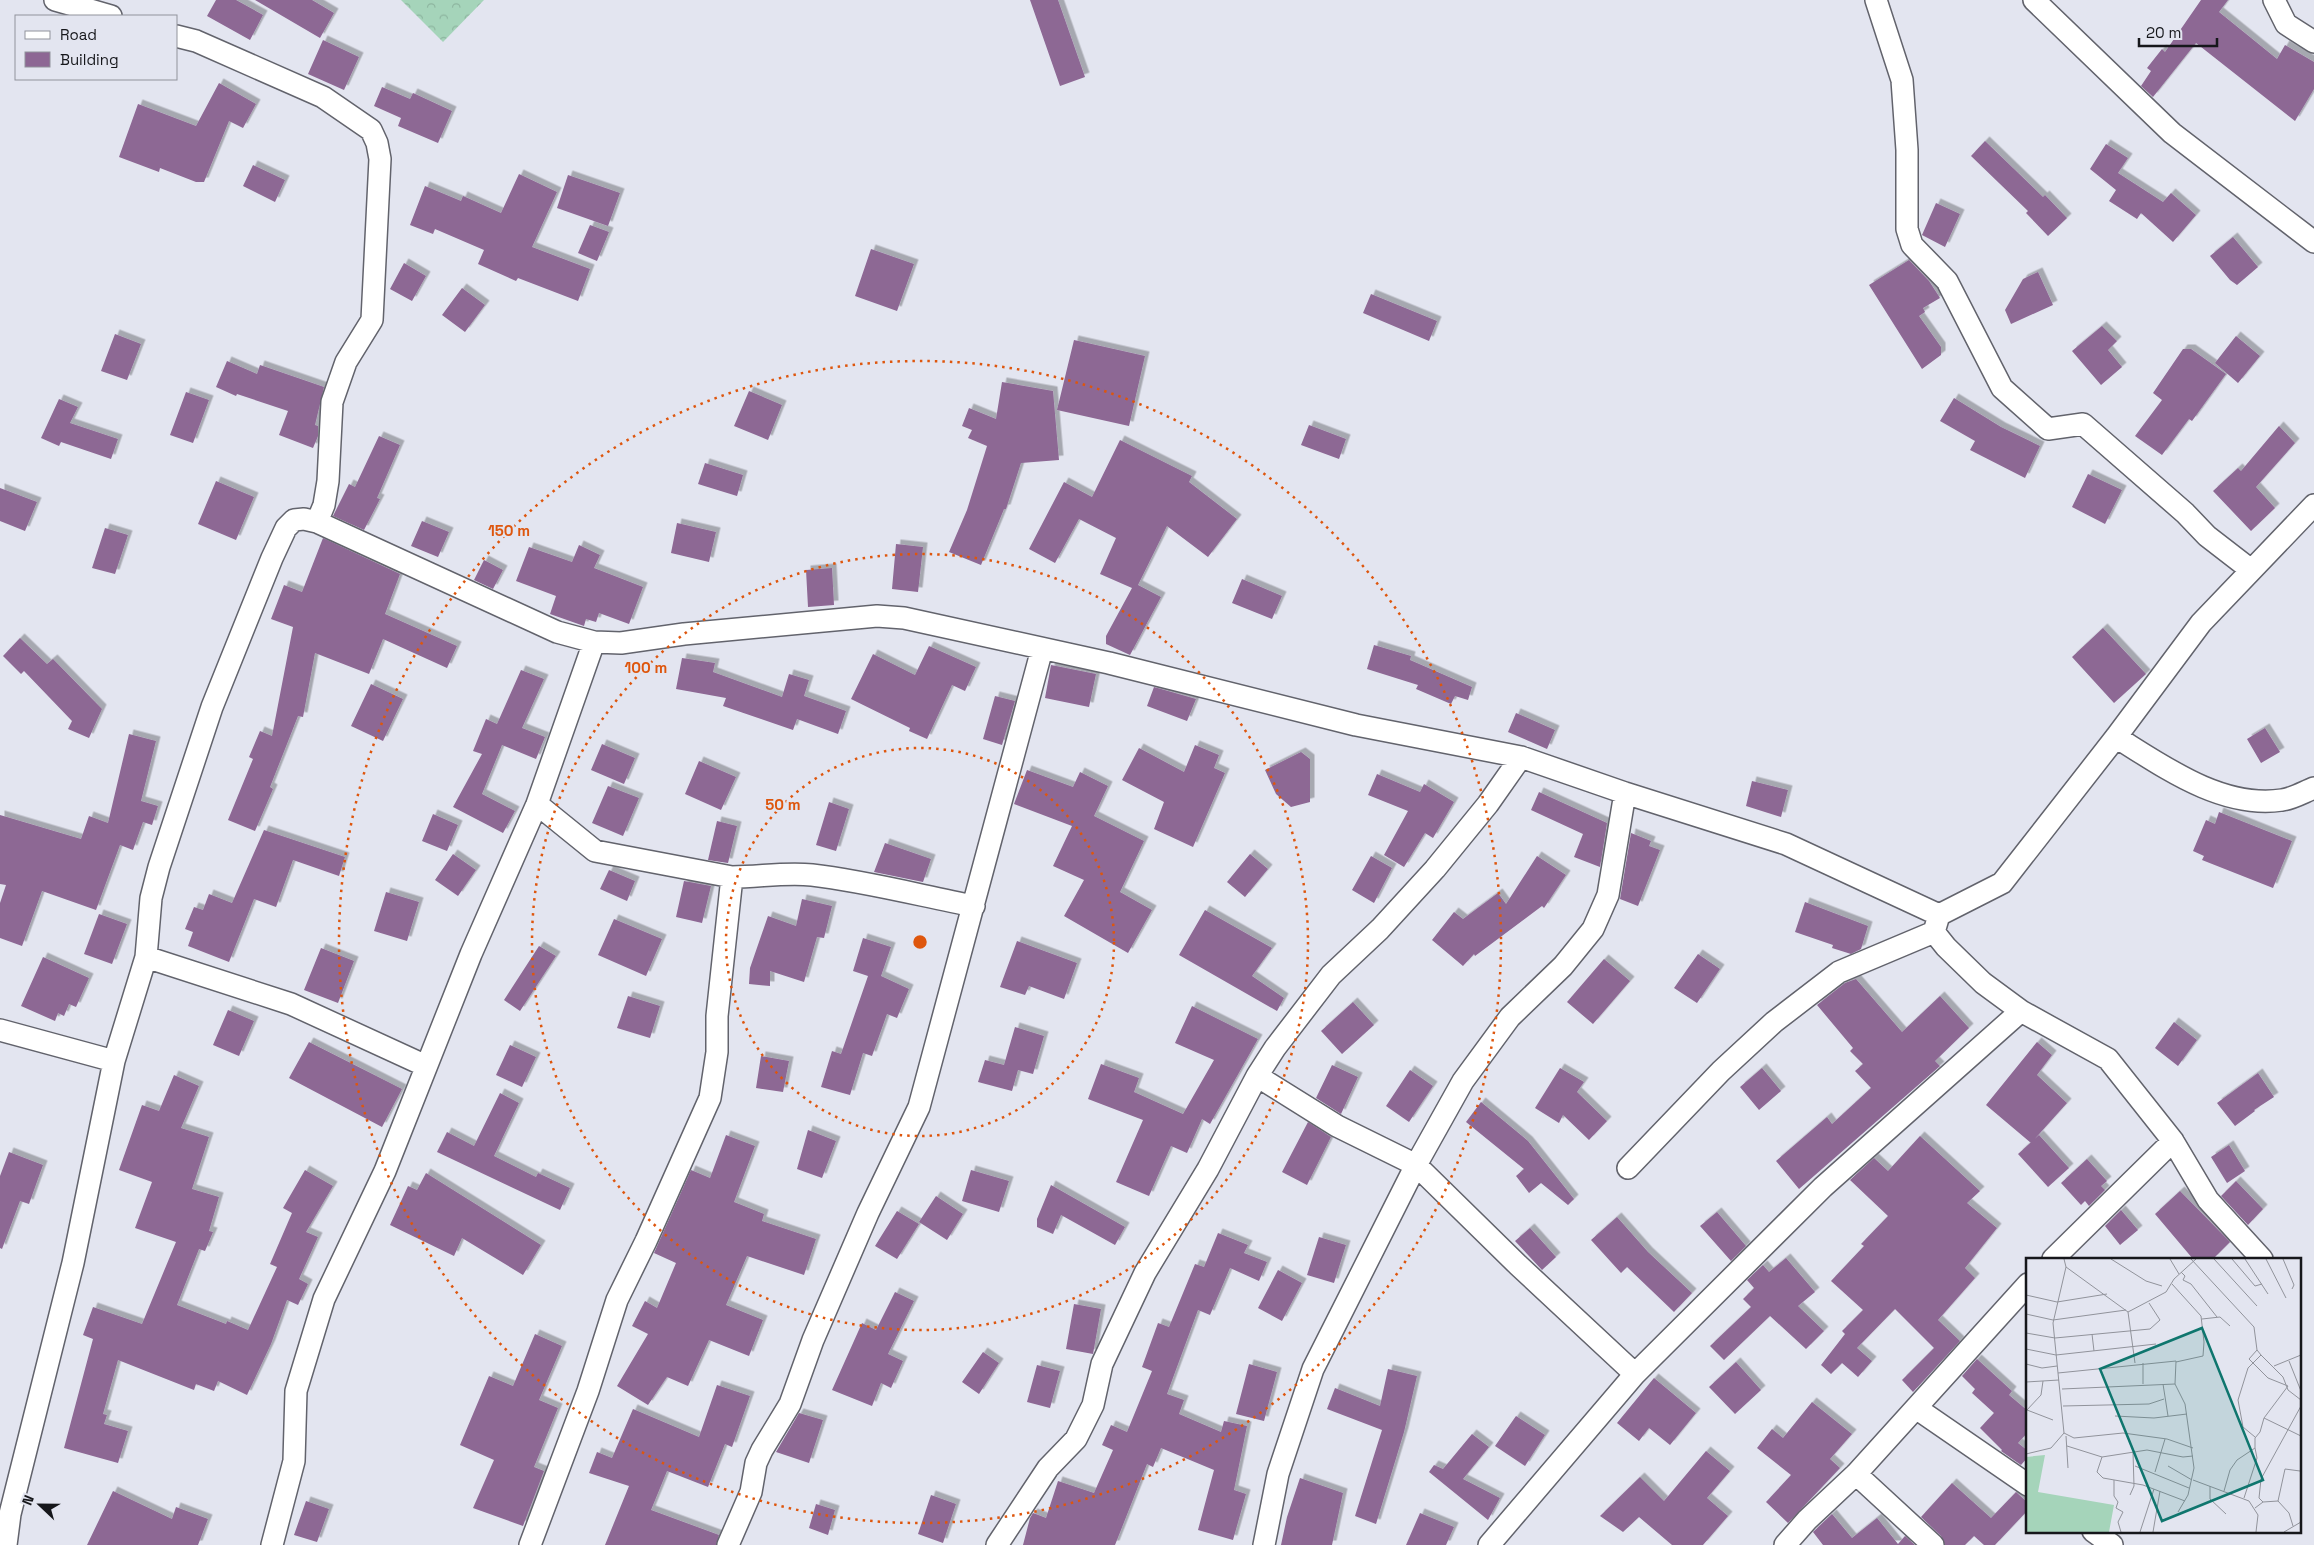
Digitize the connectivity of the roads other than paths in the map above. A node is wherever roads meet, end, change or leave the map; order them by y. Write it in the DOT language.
graph roads {
  1 [pos="56,0"];
  2 [pos="1876,0"];
  3 [pos="2034,0"];
  4 [pos="2274,0"];
  5 [pos="107,15"];
  6 [pos="178,37"];
  7 [pos="2314,42"];
  8 [pos="2314,242"];
  9 [pos="2314,505"];
  10 [pos="317,522"];
  11 [pos="2251,570"];
  12 [pos="594,642"];
  13 [pos="1042,649"];
  14 [pos="2116,737"];
  15 [pos="1520,757"];
  16 [pos="2314,788"];
  17 [pos="1625,793"];
  18 [pos="537,804"];
  19 [pos="732,877"];
  20 [pos="974,906"];
  21 [pos="1936,924"];
  22 [pos="146,958"];
  23 [pos="2021,1010"];
  24 [pos="0,1030"];
  25 [pos="114,1061"];
  26 [pos="426,1066"];
  27 [pos="1257,1076"];
  28 [pos="2173,1141"];
  29 [pos="1416,1166"];
  30 [pos="1628,1168"];
  31 [pos="2053,1258"];
  32 [pos="2261,1258"];
  33 [pos="2026,1286"];
  34 [pos="1635,1374"];
  35 [pos="1916,1408"];
  36 [pos="1856,1474"];
  37 [pos="2026,1484"];
  38 [pos="2094,1532"];
  39 [pos="6,1545"];
  40 [pos="272,1545"];
  41 [pos="530,1545"];
  42 [pos="728,1545"];
  43 [pos="997,1545"];
  44 [pos="1264,1545"];
  45 [pos="1489,1545"];
  46 [pos="1785,1545"];
  47 [pos="1933,1545"];
  48 [pos="2112,1545"];
  1 -- 5 [label="street"];
  2 -- 11 [label="street"];
  3 -- 8 [label="street"];
  4 -- 7 [label="street"];
  6 -- 10 [label="street"];
  9 -- 11 [label="street"];
  10 -- 12 [label="street"];
  10 -- 22 [label="street"];
  11 -- 14 [label="street"];
  12 -- 13 [label="street"];
  12 -- 18 [label="street"];
  13 -- 15 [label="street"];
  13 -- 20 [label="street"];
  14 -- 16 [label="street"];
  14 -- 21 [label="street"];
  15 -- 17 [label="street"];
  15 -- 27 [label="street"];
  17 -- 21 [label="street"];
  17 -- 29 [label="street"];
  18 -- 19 [label="street"];
  18 -- 26 [label="street"];
  19 -- 20 [label="street"];
  19 -- 41 [label="street"];
  20 -- 42 [label="street"];
  21 -- 23 [label="street"];
  21 -- 30 [label="street"];
  22 -- 25 [label="street"];
  22 -- 26 [label="street"];
  23 -- 28 [label="street"];
  23 -- 34 [label="street"];
  24 -- 25 [label="street"];
  25 -- 39 [label="street"];
  26 -- 40 [label="street"];
  27 -- 29 [label="street"];
  27 -- 43 [label="street"];
  28 -- 31 [label="street"];
  28 -- 32 [label="street"];
  29 -- 34 [label="street"];
  29 -- 44 [label="street"];
  33 -- 35 [label="street"];
  34 -- 45 [label="street"];
  35 -- 36 [label="street"];
  35 -- 37 [label="street"];
  36 -- 46 [label="street"];
  36 -- 47 [label="street"];
  38 -- 48 [label="street"];
}
